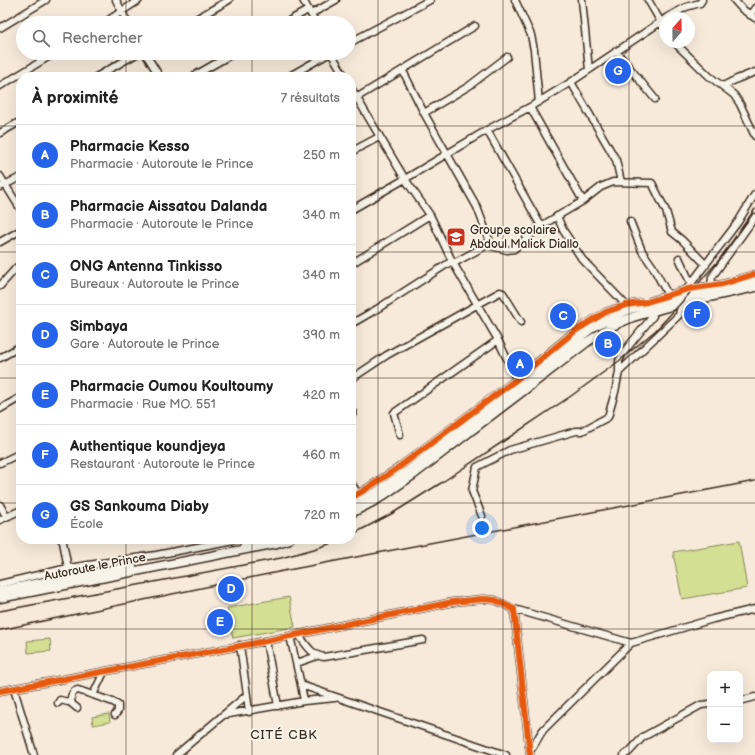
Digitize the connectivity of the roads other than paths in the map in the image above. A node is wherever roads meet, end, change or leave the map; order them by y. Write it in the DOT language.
graph roads {
  1 [pos="46,0"];
  2 [pos="116,0"];
  3 [pos="139,0"];
  4 [pos="229,0"];
  5 [pos="302,0"];
  6 [pos="336,0"];
  7 [pos="430,0"];
  8 [pos="514,0"];
  9 [pos="582,0"];
  10 [pos="648,0"];
  11 [pos="702,0"];
  12 [pos="734,0"];
  13 [pos="755,8"];
  14 [pos="121,11"];
  15 [pos="310,12"];
  16 [pos="677,12"];
  17 [pos="659,13"];
  18 [pos="20,16"];
  19 [pos="114,16"];
  20 [pos="124,16"];
  21 [pos="201,16"];
  22 [pos="301,16"];
  23 [pos="312,16"];
  24 [pos="753,16"];
  25 [pos="16,18"];
  26 [pos="659,22"];
  27 [pos="475,26"];
  28 [pos="0,28"];
  29 [pos="356,39"];
  30 [pos="680,48"];
  31 [pos="616,51"];
  32 [pos="507,57"];
  33 [pos="43,60"];
  34 [pos="126,60"];
  35 [pos="149,60"];
  36 [pos="222,60"];
  37 [pos="318,60"];
  38 [pos="335,60"];
  39 [pos="588,70"];
  40 [pos="403,71"];
  41 [pos="23,72"];
  42 [pos="105,72"];
  43 [pos="157,72"];
  44 [pos="201,72"];
  45 [pos="297,72"];
  46 [pos="342,72"];
  47 [pos="755,72"];
  48 [pos="16,76"];
  49 [pos="571,82"];
  50 [pos="0,86"];
  51 [pos="723,86"];
  52 [pos="356,95"];
  53 [pos="356,99"];
  54 [pos="655,99"];
  55 [pos="538,102"];
  56 [pos="530,107"];
  57 [pos="424,113"];
  58 [pos="16,124"];
  59 [pos="487,130"];
  60 [pos="0,133"];
  61 [pos="379,136"];
  62 [pos="755,136"];
  63 [pos="356,149"];
  64 [pos="446,154"];
  65 [pos="0,176"];
  66 [pos="16,179"];
  67 [pos="406,179"];
  68 [pos="621,182"];
  69 [pos="2,185"];
  70 [pos="755,194"];
  71 [pos="583,201"];
  72 [pos="16,203"];
  73 [pos="356,207"];
  74 [pos="430,215"];
  75 [pos="557,216"];
  76 [pos="755,217"];
  77 [pos="630,221"];
  78 [pos="541,226"];
  79 [pos="16,233"];
  80 [pos="0,242"];
  81 [pos="487,245"];
  82 [pos="679,258"];
  83 [pos="356,261"];
  84 [pos="453,262"];
  85 [pos="706,265"];
  86 [pos="16,268"];
  87 [pos="755,274"];
  88 [pos="755,279"];
  89 [pos="0,286"];
  90 [pos="711,286"];
  91 [pos="690,287"];
  92 [pos="755,287"];
  93 [pos="668,295"];
  94 [pos="677,298"];
  95 [pos="688,302"];
  96 [pos="478,305"];
  97 [pos="628,307"];
  98 [pos="652,310"];
  99 [pos="356,321"];
  100 [pos="521,322"];
  101 [pos="498,340"];
  102 [pos="16,349"];
  103 [pos="0,358"];
  104 [pos="619,372"];
  105 [pos="356,376"];
  106 [pos="518,381"];
  107 [pos="16,400"];
  108 [pos="0,408"];
  109 [pos="400,435"];
  110 [pos="16,455"];
  111 [pos="0,463"];
  112 [pos="356,491"];
  113 [pos="358,494"];
  114 [pos="356,503"];
  115 [pos="0,505"];
  116 [pos="356,510"];
  117 [pos="16,512"];
  118 [pos="6,516"];
  119 [pos="482,516"];
  120 [pos="0,520"];
  121 [pos="65,544"];
  122 [pos="228,544"];
  123 [pos="273,544"];
  124 [pos="157,558"];
  125 [pos="68,568"];
  126 [pos="0,584"];
  127 [pos="0,591"];
  128 [pos="0,598"];
  129 [pos="514,609"];
  130 [pos="755,609"];
  131 [pos="298,634"];
  132 [pos="290,636"];
  133 [pos="424,640"];
  134 [pos="266,641"];
  135 [pos="631,643"];
  136 [pos="240,645"];
  137 [pos="317,656"];
  138 [pos="297,662"];
  139 [pos="104,672"];
  140 [pos="301,685"];
  141 [pos="14,690"];
  142 [pos="0,691"];
  143 [pos="93,695"];
  144 [pos="247,695"];
  145 [pos="338,698"];
  146 [pos="755,698"];
  147 [pos="743,700"];
  148 [pos="71,701"];
  149 [pos="304,701"];
  150 [pos="58,703"];
  151 [pos="707,704"];
  152 [pos="278,706"];
  153 [pos="77,708"];
  154 [pos="249,712"];
  155 [pos="116,715"];
  156 [pos="222,715"];
  157 [pos="530,753"];
  158 [pos="34,755"];
  159 [pos="176,755"];
  160 [pos="506,755"];
  161 [pos="624,755"];
  1 -- 18 [label="street"];
  2 -- 14 [label="street"];
  3 -- 14 [label="street"];
  4 -- 21 [label="street"];
  5 -- 15 [label="street"];
  6 -- 15 [label="street"];
  7 -- 29 [label="street"];
  8 -- 55 [label="street"];
  9 -- 39 [label="street"];
  10 -- 17 [label="street"];
  11 -- 16 [label="street"];
  12 -- 24 [label="street"];
  13 -- 24 [label="street"];
  14 -- 19 [label="street"];
  14 -- 20 [label="street"];
  15 -- 22 [label="street"];
  15 -- 23 [label="street"];
  25 -- 28 [label="street"];
  26 -- 31 [label="street"];
  27 -- 40 [label="street"];
  30 -- 51 [label="street"];
  31 -- 39 [label="street"];
  31 -- 54 [label="street"];
  32 -- 57 [label="street"];
  33 -- 41 [label="street"];
  34 -- 42 [label="street"];
  35 -- 43 [label="street"];
  36 -- 44 [label="street"];
  37 -- 45 [label="street"];
  38 -- 46 [label="street"];
  39 -- 49 [label="street"];
  40 -- 52 [label="street"];
  40 -- 57 [label="street"];
  47 -- 51 [label="street"];
  48 -- 50 [label="street"];
  49 -- 55 [label="street"];
  49 -- 68 [label="street"];
  51 -- 62 [label="street"];
  53 -- 61 [label="street"];
  55 -- 56 [label="street"];
  56 -- 59 [label="street"];
  56 -- 71 [label="street"];
  57 -- 64 [label="street"];
  58 -- 60 [label="street"];
  59 -- 64 [label="street"];
  59 -- 78 [label="street"];
  61 -- 63 [label="street"];
  61 -- 67 [label="street"];
  64 -- 67 [label="street"];
  64 -- 81 [label="street"];
  65 -- 69 [label="street"];
  66 -- 69 [label="street"];
  67 -- 73 [label="street"];
  67 -- 74 [label="street"];
  68 -- 71 [label="street"];
  68 -- 85 [label="street"];
  69 -- 72 [label="street"];
  70 -- 85 [label="street"];
  71 -- 75 [label="street"];
  74 -- 83 [label="street"];
  74 -- 84 [label="street"];
  75 -- 78 [label="street"];
  75 -- 97 [label="street"];
  76 -- 90 [label="street"];
  77 -- 93 [label="street"];
  78 -- 81 [label="street"];
  79 -- 80 [label="street"];
  81 -- 84 [label="street"];
  82 -- 91 [label="street"];
  84 -- 96 [label="street"];
  84 -- 99 [label="street"];
  85 -- 91 [label="street"];
  86 -- 89 [label="street"];
  87 -- 90 [label="street"];
  88 -- 94 [label="main road"];
  90 -- 91 [label="street"];
  91 -- 93 [label="street"];
  91 -- 94 [label="street"];
  92 -- 95 [label="main road"];
  93 -- 97 [label="street"];
  94 -- 97 [label="main road"];
  95 -- 98 [label="main road"];
  95 -- 104 [label="street"];
  96 -- 100 [label="street"];
  96 -- 101 [label="street"];
  96 -- 105 [label="street"];
  97 -- 106 [label="main road"];
  98 -- 104 [label="street"];
  98 -- 116 [label="main road"];
  101 -- 106 [label="street"];
  101 -- 109 [label="street"];
  102 -- 103 [label="street"];
  104 -- 119 [label="street"];
  106 -- 113 [label="street"];
  106 -- 114 [label="main road"];
  107 -- 108 [label="street"];
  110 -- 111 [label="street"];
  112 -- 113 [label="street"];
  115 -- 118 [label="street"];
  117 -- 118 [label="street"];
  118 -- 120 [label="street"];
  121 -- 125 [label="street"];
  122 -- 124 [label="main road, Autoroute le Prince"];
  123 -- 128 [label="main road, Autoroute le Prince"];
  124 -- 125 [label="street"];
  124 -- 127 [label="main road, Autoroute le Prince"];
  125 -- 126 [label="street"];
  129 -- 131 [label="street"];
  129 -- 135 [label="street"];
  129 -- 157 [label="street"];
  130 -- 135 [label="street"];
  131 -- 132 [label="street"];
  131 -- 137 [label="street"];
  132 -- 134 [label="street"];
  132 -- 138 [label="street"];
  133 -- 137 [label="street"];
  134 -- 136 [label="street"];
  134 -- 152 [label="street"];
  135 -- 157 [label="street"];
  136 -- 139 [label="street"];
  136 -- 144 [label="street"];
  137 -- 138 [label="street"];
  138 -- 140 [label="street"];
  139 -- 141 [label="street"];
  139 -- 143 [label="street"];
  140 -- 145 [label="street"];
  140 -- 149 [label="street"];
  141 -- 142 [label="street"];
  141 -- 158 [label="street"];
  143 -- 148 [label="street"];
  143 -- 155 [label="street"];
  144 -- 154 [label="street"];
  144 -- 156 [label="street"];
  145 -- 149 [label="street"];
  145 -- 160 [label="street"];
  146 -- 147 [label="street"];
  148 -- 150 [label="street"];
  148 -- 153 [label="street"];
  149 -- 152 [label="street"];
  151 -- 161 [label="street"];
  152 -- 154 [label="street"];
  154 -- 156 [label="street"];
  156 -- 159 [label="street"];
}
